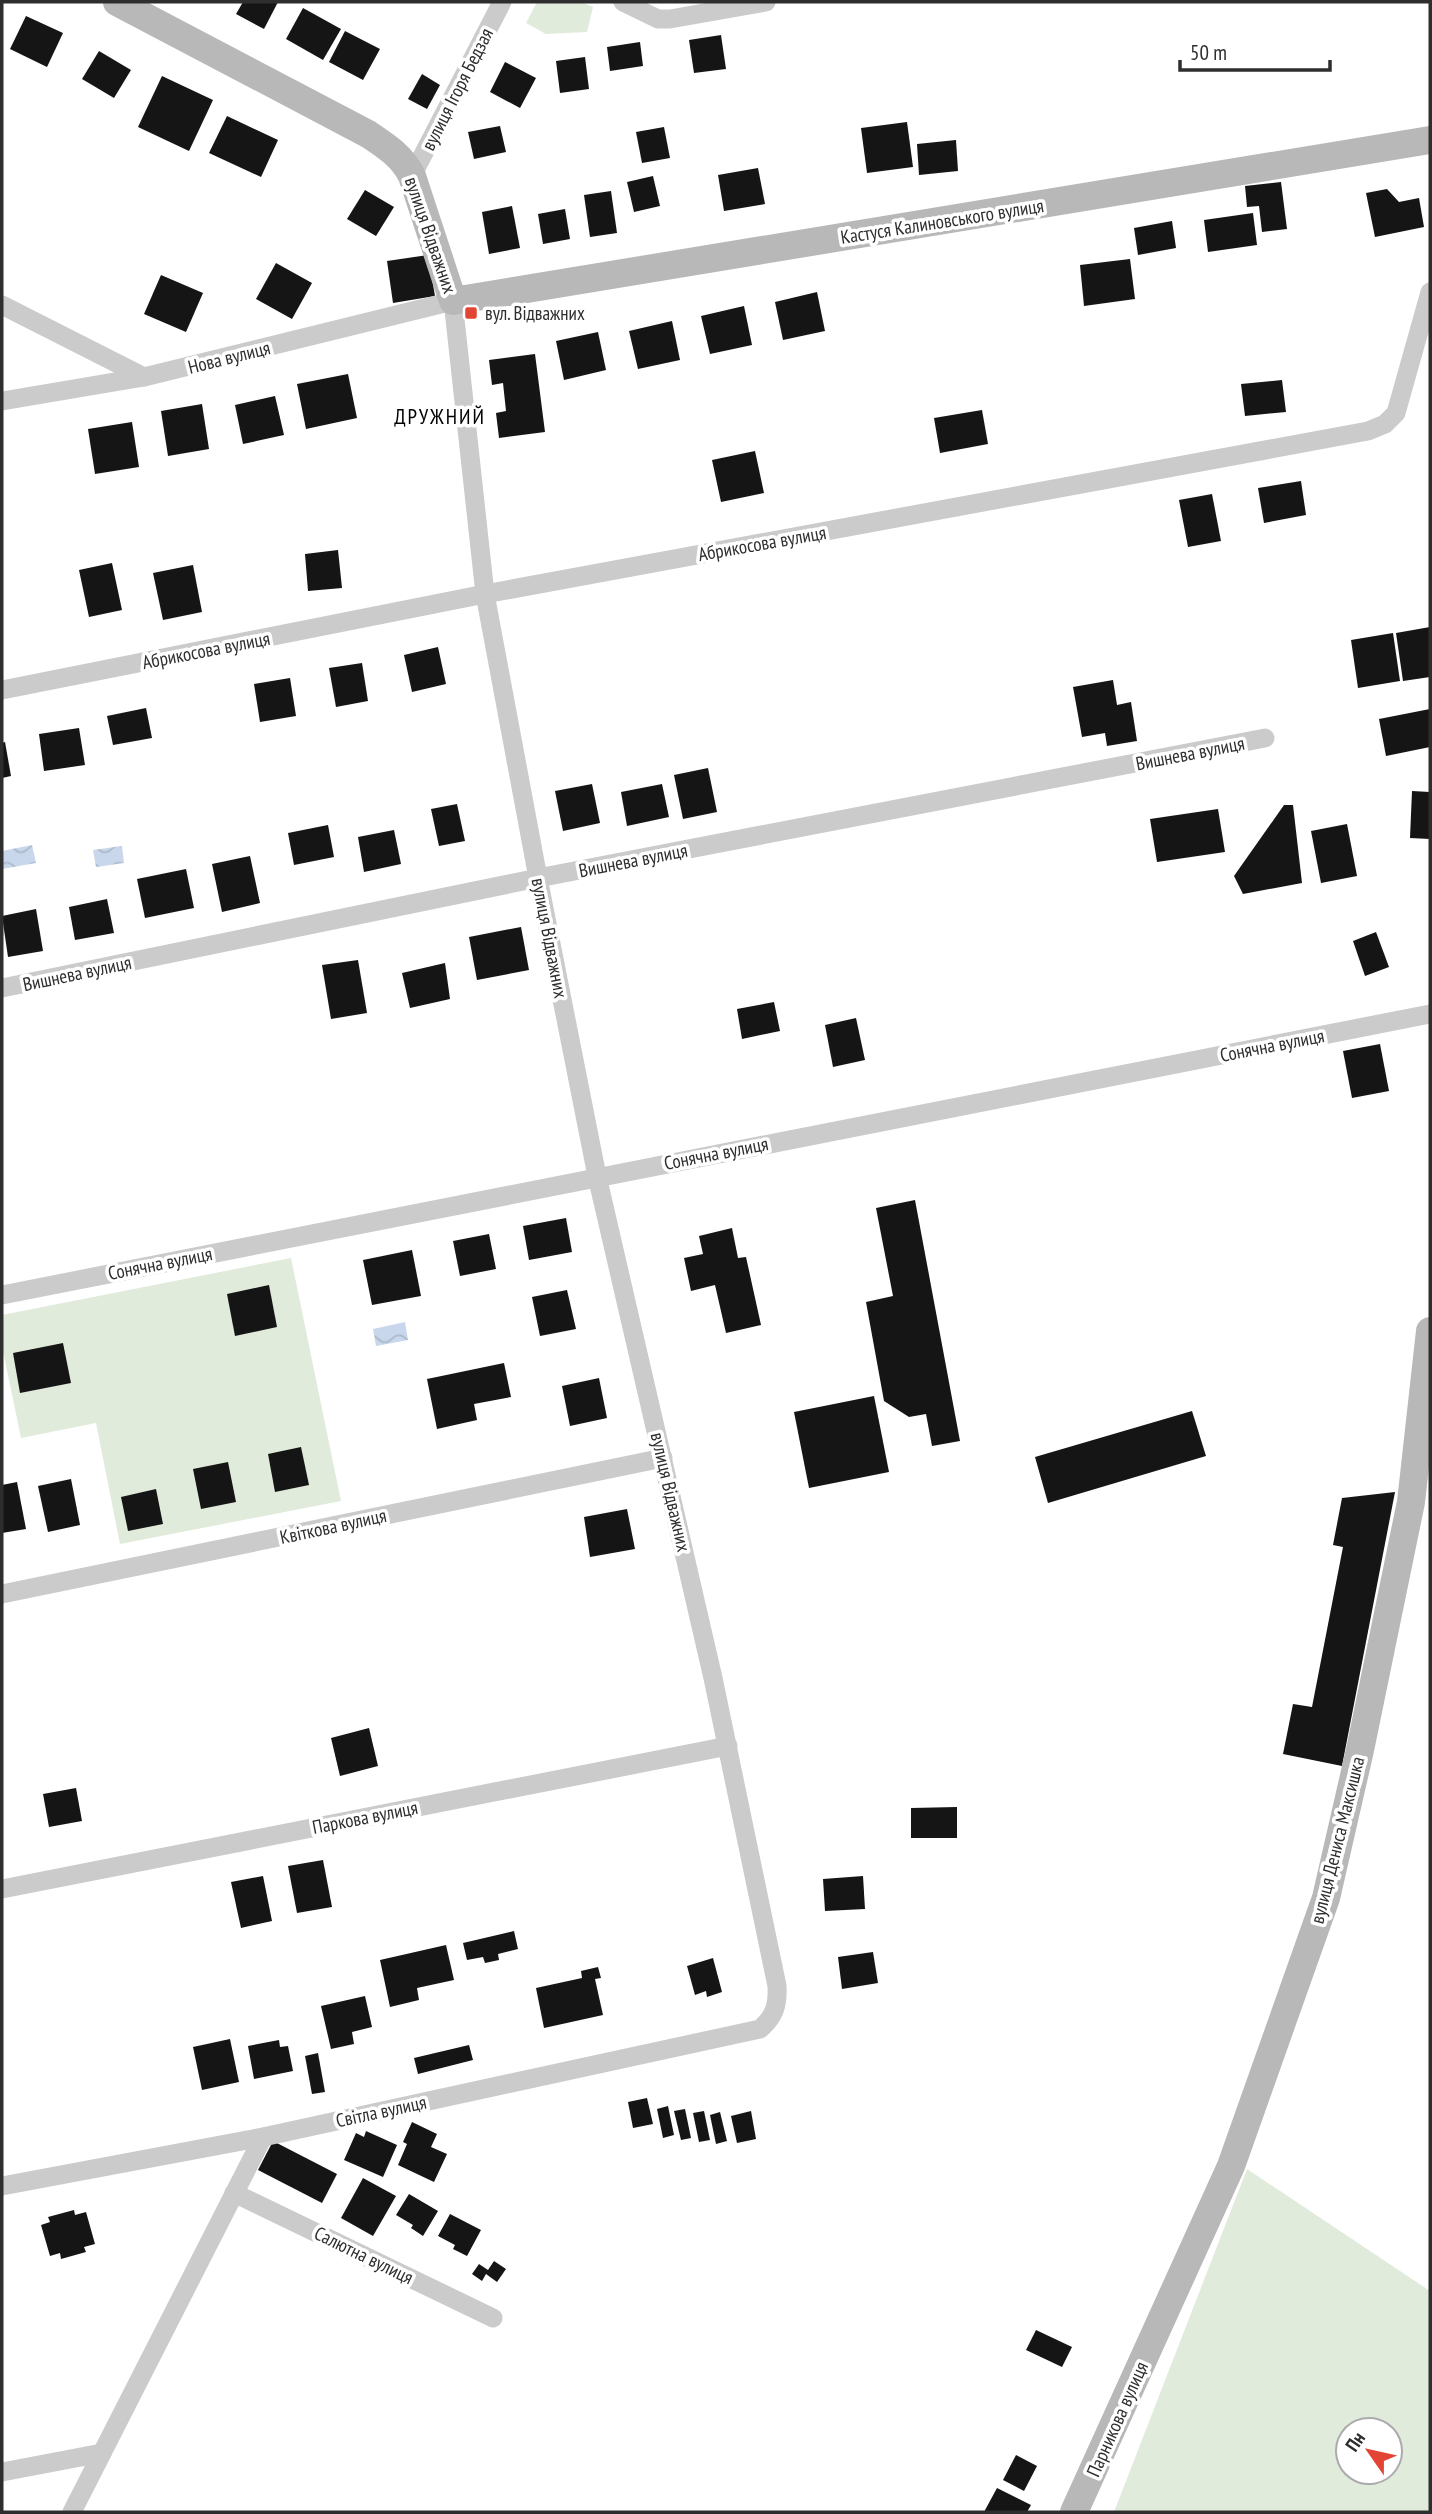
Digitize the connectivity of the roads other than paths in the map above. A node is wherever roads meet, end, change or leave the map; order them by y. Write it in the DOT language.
graph roads {
  1 [pos="117,2"];
  2 [pos="502,2"];
  3 [pos="623,2"];
  4 [pos="766,2"];
  5 [pos="1430,140"];
  6 [pos="412,176"];
  7 [pos="1430,292"];
  8 [pos="453,301"];
  9 [pos="2,306"];
  10 [pos="144,377"];
  11 [pos="2,401"];
  12 [pos="485,594"];
  13 [pos="2,690"];
  14 [pos="1265,738"];
  15 [pos="538,878"];
  16 [pos="2,988"];
  17 [pos="1430,1014"];
  18 [pos="597,1177"];
  19 [pos="2,1295"];
  20 [pos="1430,1331"];
  21 [pos="663,1458"];
  22 [pos="2,1594"];
  23 [pos="728,1746"];
  24 [pos="2,1889"];
  25 [pos="760,2029"];
  26 [pos="263,2137"];
  27 [pos="2,2186"];
  28 [pos="234,2193"];
  29 [pos="493,2318"];
  30 [pos="1159,2325"];
  31 [pos="102,2453"];
  32 [pos="2,2472"];
  33 [pos="72,2512"];
  34 [pos="1074,2512"];
  1 -- 6 [label="street, вулиця Відважних"];
  2 -- 6 [label="street, вулиця Ігоря Бедзая"];
  3 -- 4 [label="street"];
  5 -- 8 [label="street, Кастуся Калиновського вулиця"];
  6 -- 8 [label="street, вулиця Відважних"];
  7 -- 12 [label="street, Абрикосова вулиця"];
  8 -- 10 [label="street, Нова вулиця"];
  8 -- 12 [label="street, вулиця Відважних"];
  9 -- 10 [label="street"];
  10 -- 11 [label="street, Нова вулиця"];
  12 -- 13 [label="street, Абрикосова вулиця"];
  12 -- 15 [label="street, вулиця Відважних"];
  14 -- 15 [label="street, Вишнева вулиця"];
  15 -- 16 [label="street, Вишнева вулиця"];
  15 -- 18 [label="street, вулиця Відважних"];
  17 -- 18 [label="street, Сонячна вулиця"];
  18 -- 19 [label="street, Сонячна вулиця"];
  18 -- 21 [label="street, вулиця Відважних"];
  20 -- 30 [label="street, вулиця Дениса Максишка"];
  21 -- 22 [label="street, Квіткова вулиця"];
  21 -- 23 [label="street, вулиця Відважних"];
  23 -- 24 [label="street, Паркова вулиця"];
  23 -- 25 [label="street, вулиця Відважних"];
  25 -- 26 [label="street, Світла вулиця"];
  26 -- 27 [label="street, Світла вулиця"];
  26 -- 28 [label="street"];
  28 -- 29 [label="street, Салютна вулиця"];
  28 -- 31 [label="street"];
  30 -- 34 [label="street, Парникова вулиця"];
  31 -- 32 [label="street"];
  31 -- 33 [label="street"];
}
